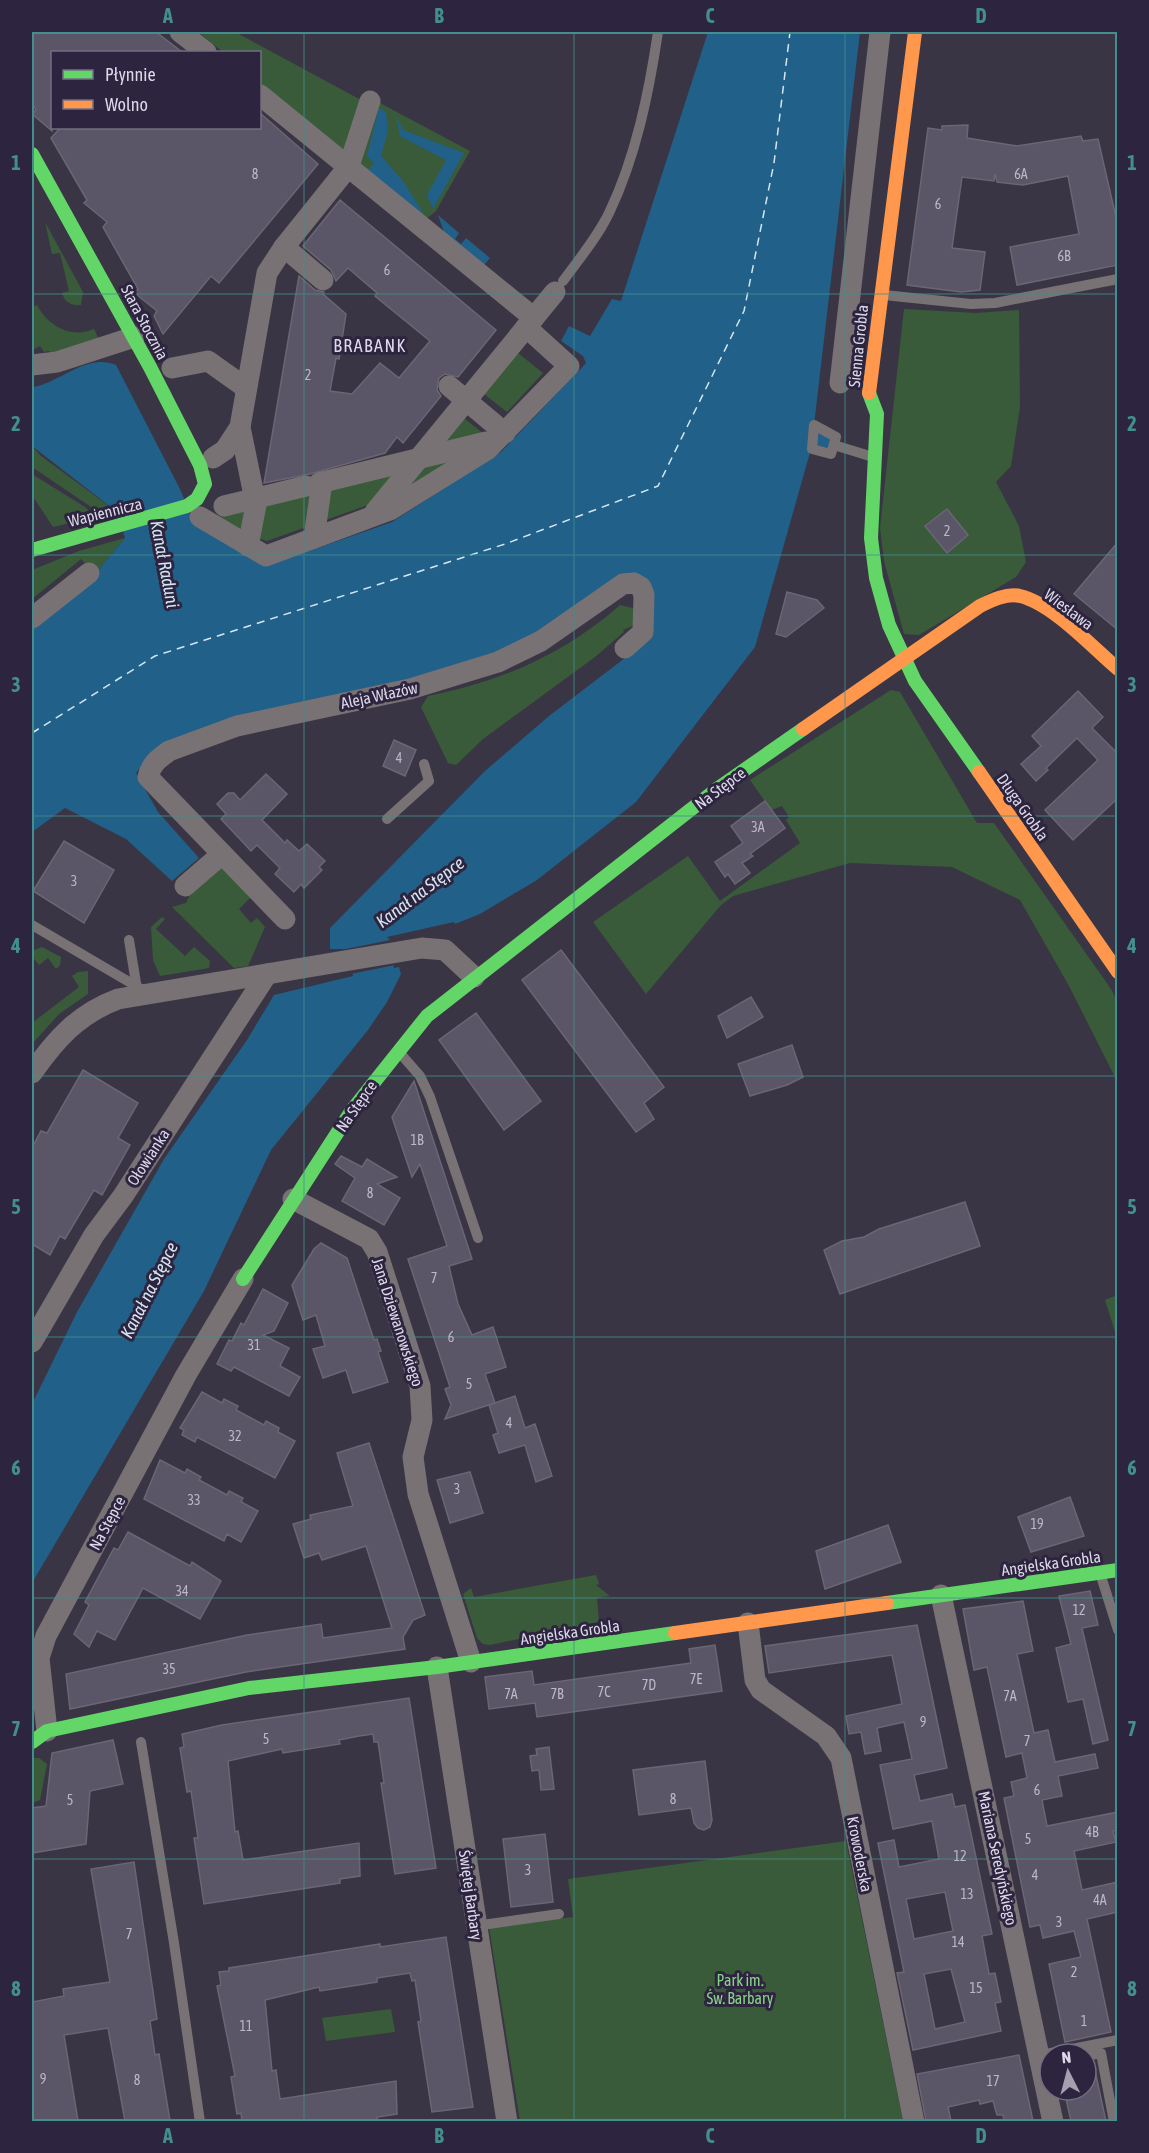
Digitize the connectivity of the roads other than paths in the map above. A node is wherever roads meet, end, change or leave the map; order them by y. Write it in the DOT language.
graph roads {
  1 [pos="180,32"];
  2 [pos="658,32"];
  3 [pos="880,32"];
  4 [pos="915,32"];
  5 [pos="205,51"];
  6 [pos="261,96"];
  7 [pos="370,101"];
  8 [pos="32,154"];
  9 [pos="349,166"];
  10 [pos="284,247"];
  11 [pos="1118,279"];
  12 [pos="323,280"];
  13 [pos="559,287"];
  14 [pos="880,295"];
  15 [pos="530,322"];
  16 [pos="134,337"];
  17 [pos="32,365"];
  18 [pos="172,368"];
  19 [pos="840,383"];
  20 [pos="450,386"];
  21 [pos="246,388"];
  22 [pos="466,401"];
  23 [pos="240,428"];
  24 [pos="502,436"];
  25 [pos="834,445"];
  26 [pos="873,457"];
  27 [pos="419,458"];
  28 [pos="207,461"];
  29 [pos="315,484"];
  30 [pos="254,499"];
  31 [pos="224,506"];
  32 [pos="193,511"];
  33 [pos="371,517"];
  34 [pos="314,538"];
  35 [pos="248,546"];
  36 [pos="32,549"];
  37 [pos="89,573"];
  38 [pos="32,618"];
  39 [pos="625,648"];
  40 [pos="904,659"];
  41 [pos="1118,669"];
  42 [pos="424,764"];
  43 [pos="387,819"];
  44 [pos="222,854"];
  45 [pos="185,886"];
  46 [pos="285,919"];
  47 [pos="32,925"];
  48 [pos="129,940"];
  49 [pos="1118,972"];
  50 [pos="267,974"];
  51 [pos="474,977"];
  52 [pos="142,988"];
  53 [pos="396,1049"];
  54 [pos="32,1073"];
  55 [pos="293,1199"];
  56 [pos="478,1238"];
  57 [pos="243,1279"];
  58 [pos="32,1342"];
  59 [pos="1118,1570"];
  60 [pos="1100,1573"];
  61 [pos="942,1595"];
  62 [pos="748,1623"];
  63 [pos="1118,1630"];
  64 [pos="471,1662"];
  65 [pos="438,1667"];
  66 [pos="39,1737"];
  67 [pos="141,1742"];
  68 [pos="559,1914"];
  69 [pos="475,1926"];
  70 [pos="1118,2040"];
  71 [pos="1040,2042"];
  72 [pos="1098,2046"];
  73 [pos="1098,2054"];
  74 [pos="1050,2102"];
  75 [pos="200,2121"];
  76 [pos="507,2121"];
  77 [pos="914,2121"];
  78 [pos="1053,2121"];
  79 [pos="1114,2121"];
  1 -- 5 [label="street"];
  2 -- 13 [label="lane"];
  3 -- 19 [label="street"];
  4 -- 14 [label="street, Sienna Grobla"];
  6 -- 9 [label="street"];
  7 -- 9 [label="street"];
  8 -- 16 [label="street, Stara Stocznia"];
  9 -- 10 [label="street"];
  9 -- 15 [label="street"];
  10 -- 12 [label="street"];
  10 -- 21 [label="street"];
  11 -- 14 [label="lane"];
  13 -- 15 [label="street"];
  14 -- 26 [label="street, Sienna Grobla"];
  15 -- 22 [label="street"];
  15 -- 24 [label="street"];
  16 -- 17 [label="street"];
  16 -- 28 [label="street, Stara Stocznia"];
  18 -- 21 [label="street"];
  20 -- 22 [label="street"];
  21 -- 23 [label="street"];
  22 -- 24 [label="street"];
  22 -- 27 [label="street"];
  23 -- 28 [label="street"];
  23 -- 30 [label="street"];
  24 -- 27 [label="street"];
  24 -- 33 [label="street"];
  25 -- 26 [label="lane"];
  26 -- 40 [label="street, Sienna Grobla"];
  27 -- 29 [label="street"];
  27 -- 33 [label="street"];
  28 -- 32 [label="street, Stara Stocznia"];
  29 -- 30 [label="street"];
  29 -- 34 [label="street"];
  30 -- 31 [label="street"];
  30 -- 35 [label="street"];
  32 -- 35 [label="street"];
  32 -- 36 [label="street, Wapiennicza"];
  33 -- 34 [label="street"];
  34 -- 35 [label="street"];
  37 -- 38 [label="street"];
  39 -- 44 [label="street, Aleja Włazów"];
  40 -- 41 [label="street, Wiesława"];
  40 -- 49 [label="street, Długa Grobla"];
  40 -- 51 [label="street, Na Stępce"];
  42 -- 43 [label="lane"];
  44 -- 45 [label="street"];
  44 -- 46 [label="street, Aleja Włazów"];
  47 -- 52 [label="lane"];
  48 -- 52 [label="lane"];
  50 -- 51 [label="street"];
  50 -- 52 [label="street"];
  50 -- 58 [label="street, Ołowianka"];
  51 -- 53 [label="street, Na Stępce"];
  52 -- 54 [label="street"];
  53 -- 55 [label="street, Na Stępce"];
  53 -- 56 [label="lane"];
  55 -- 57 [label="street, Na Stępce"];
  55 -- 64 [label="street, Jana Dziewanowskiego"];
  57 -- 66 [label="street, Na Stępce"];
  59 -- 60 [label="street, Angielska Grobla"];
  60 -- 61 [label="street, Angielska Grobla"];
  60 -- 63 [label="lane"];
  61 -- 62 [label="street, Angielska Grobla"];
  61 -- 71 [label="street, Mariana Seredyńskiego"];
  62 -- 64 [label="street, Angielska Grobla"];
  62 -- 77 [label="street, Krowoderska"];
  64 -- 65 [label="street, Angielska Grobla"];
  65 -- 66 [label="street, Angielska Grobla"];
  65 -- 69 [label="street, Świętej Barbary"];
  67 -- 75 [label="lane"];
  68 -- 69 [label="lane"];
  69 -- 76 [label="street, Świętej Barbary"];
  70 -- 72 [label="lane"];
  73 -- 79 [label="lane"];
  74 -- 78 [label="street, Mariana Seredyńskiego"];
}
